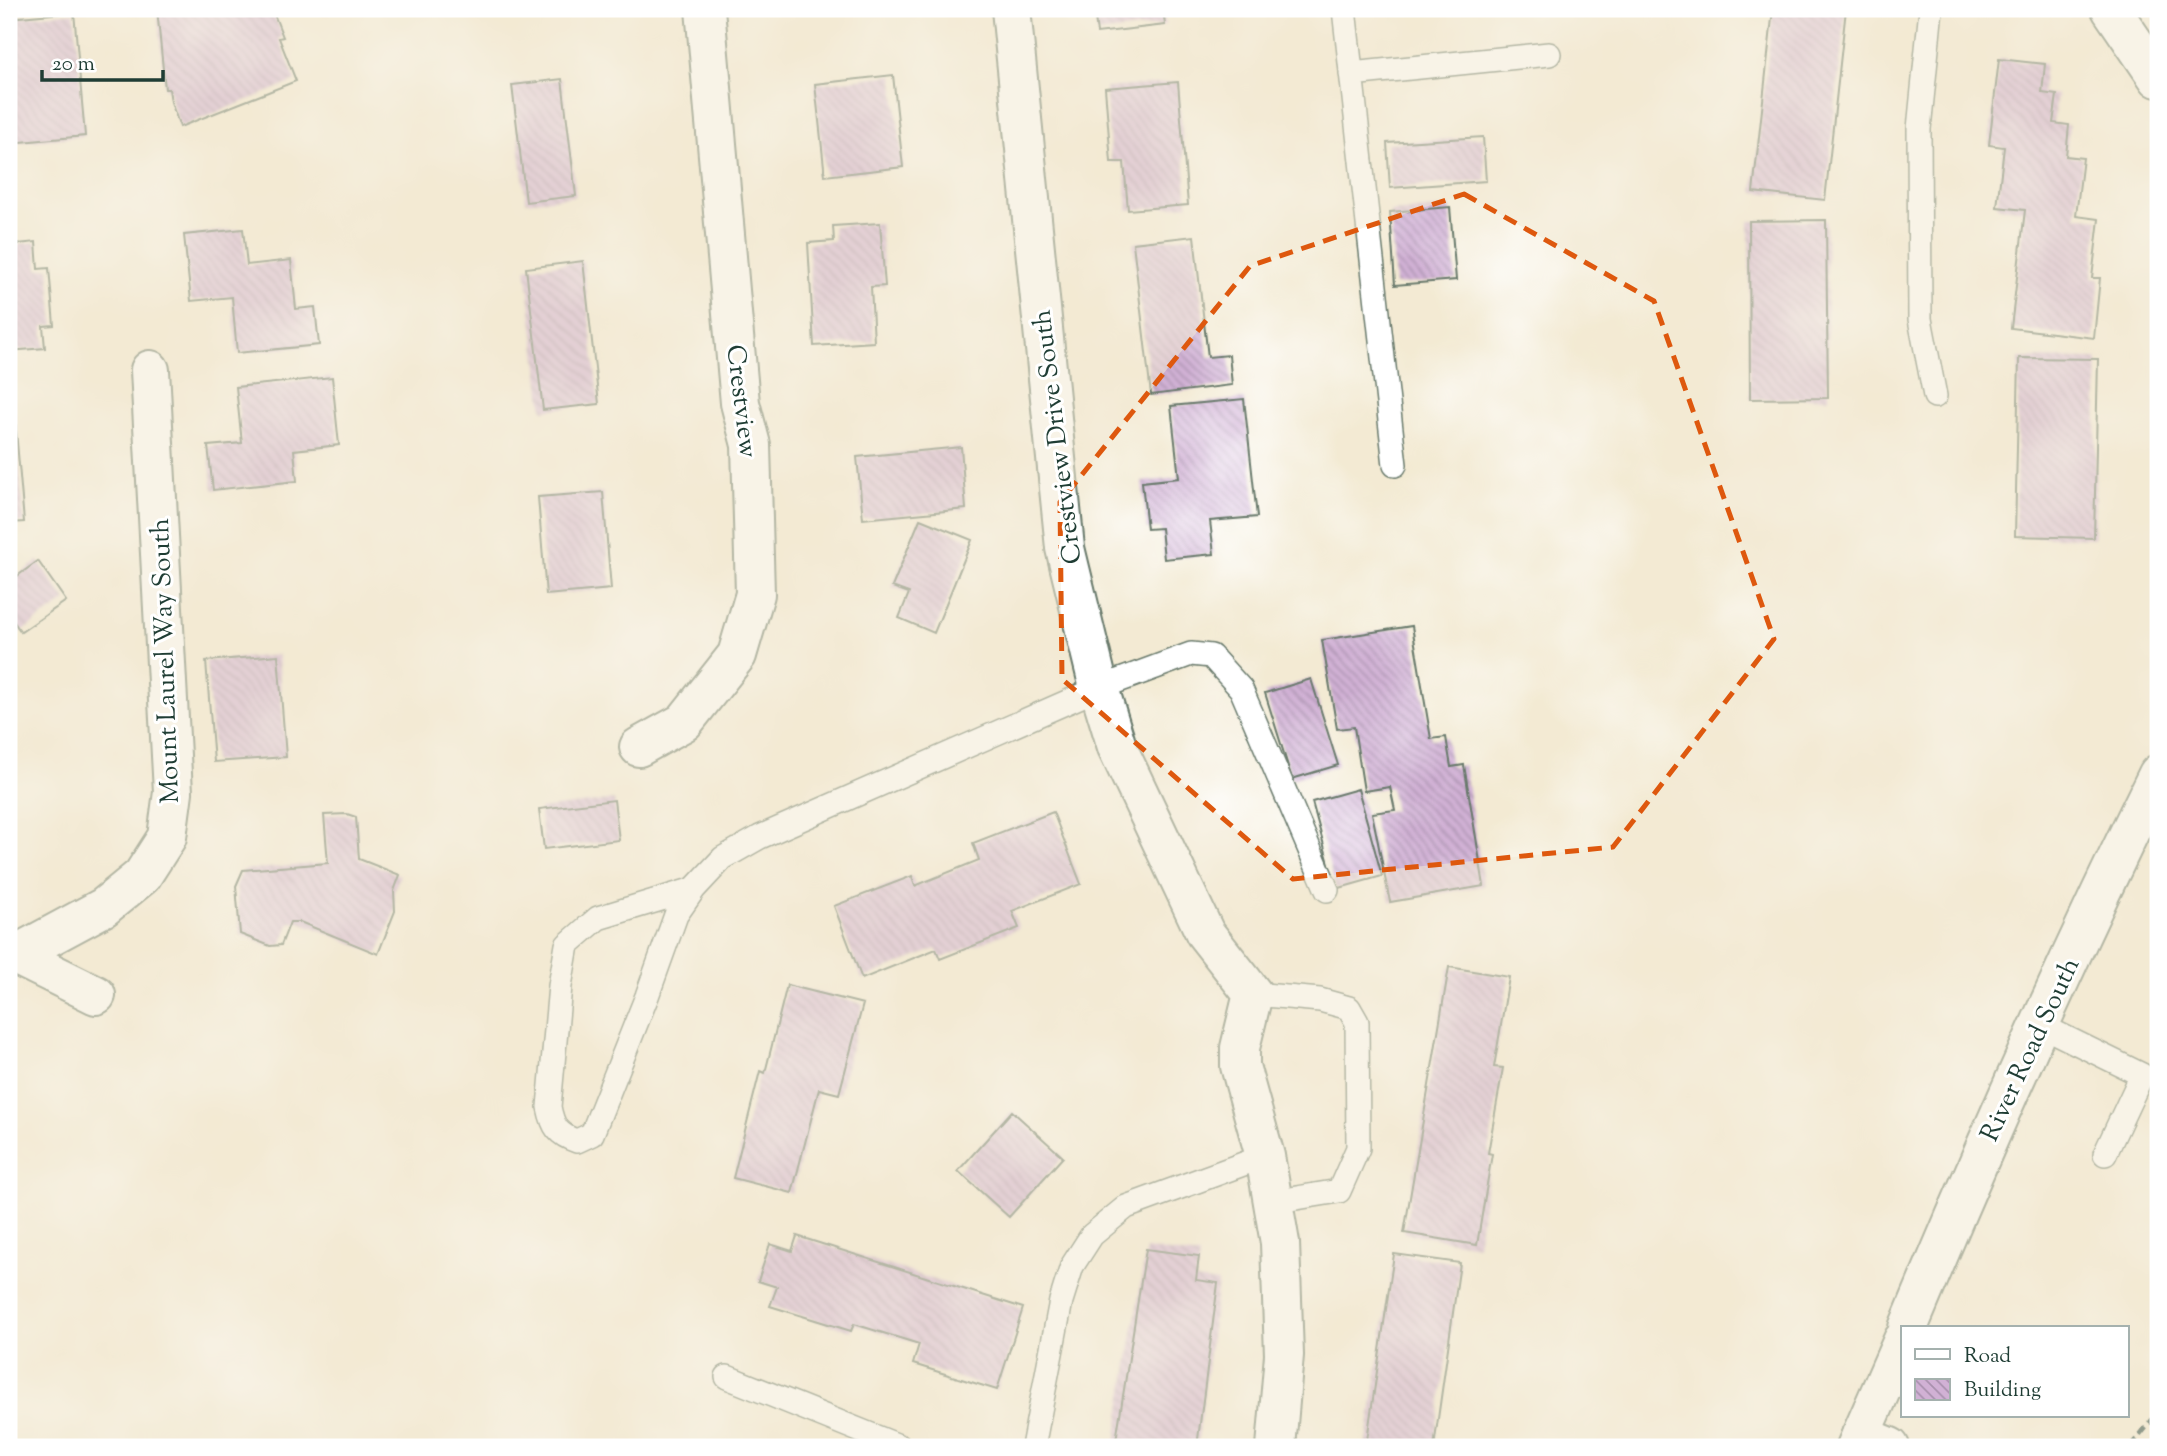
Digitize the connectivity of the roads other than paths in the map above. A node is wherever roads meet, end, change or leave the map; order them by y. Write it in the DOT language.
graph roads {
  1 [pos="705,9"];
  2 [pos="1011,9"];
  3 [pos="1344,9"];
  4 [pos="1931,9"];
  5 [pos="2111,9"];
  6 [pos="1549,54"];
  7 [pos="2156,69"];
  8 [pos="1351,74"];
  9 [pos="150,370"];
  10 [pos="1935,396"];
  11 [pos="1395,465"];
  12 [pos="1099,688"];
  13 [pos="639,747"];
  14 [pos="2158,774"];
  15 [pos="694,890"];
  16 [pos="1327,890"];
  17 [pos="11,954"];
  18 [pos="1253,994"];
  19 [pos="96,995"];
  20 [pos="2040,1025"];
  21 [pos="2105,1154"];
  22 [pos="1265,1156"];
  23 [pos="1272,1202"];
  24 [pos="1909,1326"];
  25 [pos="1901,1346"];
  26 [pos="727,1377"];
  27 [pos="1869,1443"];
  28 [pos="901,1447"];
  29 [pos="1033,1447"];
  30 [pos="1276,1447"];
  1 -- 13 [label="street, Crestview"];
  2 -- 12 [label="street, Crestview Drive South"];
  3 -- 8 [label="lane"];
  4 -- 10 [label="lane"];
  5 -- 7 [label="street"];
  6 -- 8 [label="lane"];
  8 -- 11 [label="lane"];
  9 -- 17 [label="street, Mount Laurel Way South"];
  12 -- 15 [label="lane"];
  12 -- 16 [label="lane"];
  12 -- 18 [label="street, Crestview Drive South"];
  14 -- 20 [label="street, River Road South"];
  15 -- 15 [label="lane"];
  17 -- 19 [label="street"];
  18 -- 22 [label="street"];
  18 -- 23 [label="lane"];
  20 -- 21 [label="lane"];
  20 -- 24 [label="street, River Road South"];
  22 -- 23 [label="street"];
  22 -- 29 [label="lane"];
  23 -- 30 [label="street"];
  25 -- 27 [label="street"];
  26 -- 28 [label="lane"];
}
